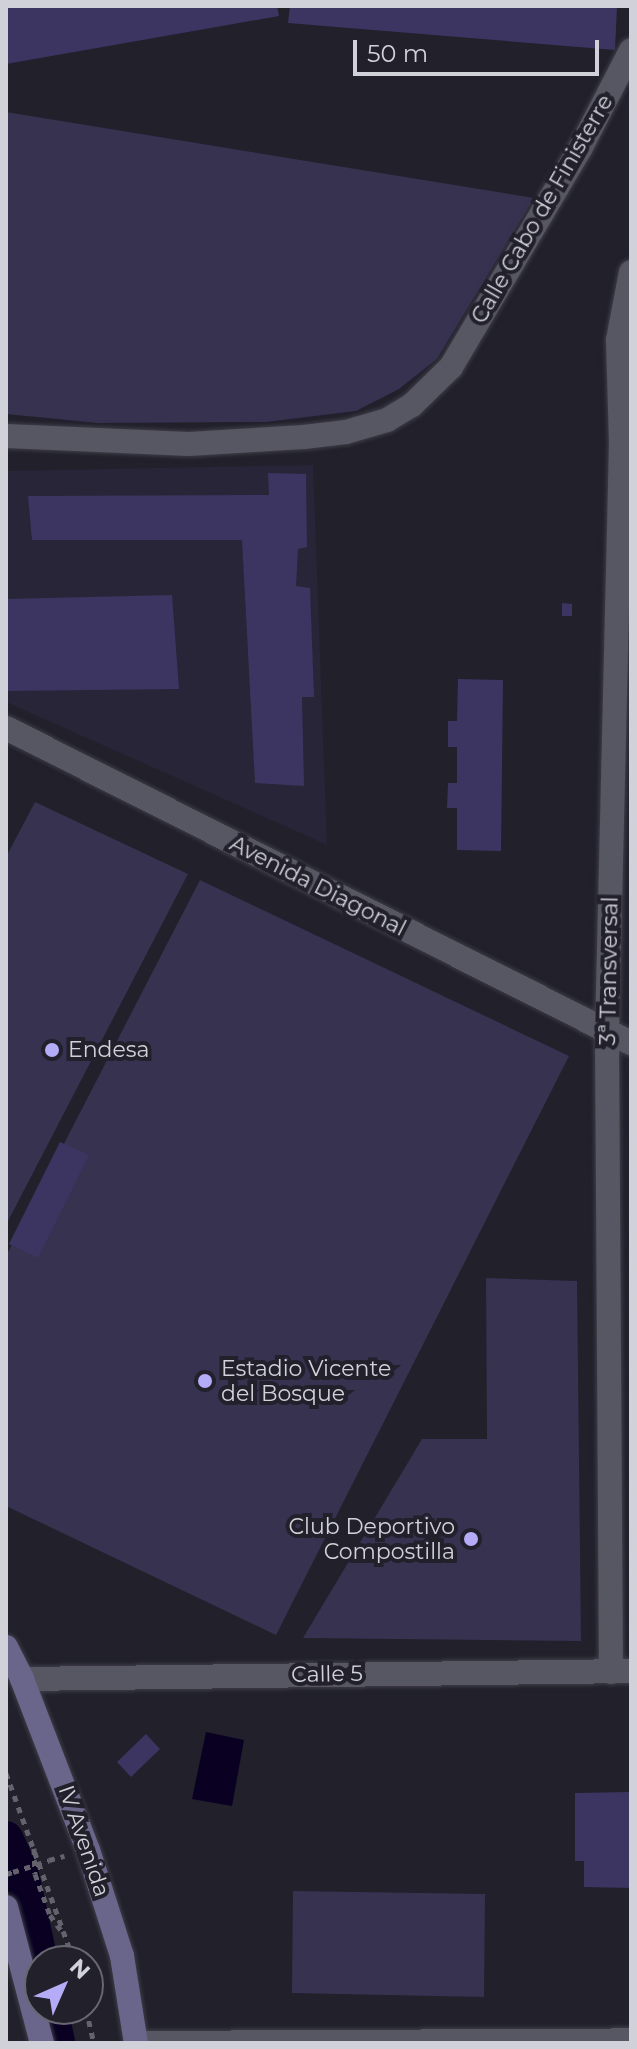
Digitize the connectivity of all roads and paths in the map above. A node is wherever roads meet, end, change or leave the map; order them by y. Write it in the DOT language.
graph roads {
  1 [pos="631,50"];
  2 [pos="631,272"];
  3 [pos="6,436"];
  4 [pos="6,728"];
  5 [pos="607,1032"];
  6 [pos="631,1043"];
  7 [pos="6,1647"];
  8 [pos="621,1672"];
  9 [pos="22,1679"];
  10 [pos="6,1773"];
  11 [pos="49,1860"];
  12 [pos="9,1873"];
  13 [pos="6,1907"];
  14 [pos="71,1945"];
  15 [pos="631,2040"];
  16 [pos="430,2041"];
  17 [pos="42,2043"];
  18 [pos="136,2043"];
  1 -- 3 [label="street, Calle Cabo de Finisterre"];
  2 -- 5 [label="street, 3ª Transversal"];
  4 -- 5 [label="street, Avenida Diagonal"];
  5 -- 6 [label="street, Avenida Diagonal"];
  5 -- 8 [label="street, 3ª Transversal"];
  7 -- 9 [label="street, IV Avenida"];
  8 -- 9 [label="street, Calle 5"];
  9 -- 18 [label="street, IV Avenida"];
  10 -- 14 [label="path"];
  11 -- 12 [label="path, bridge"];
  13 -- 17 [label="street"];
  15 -- 16 [label="street"];
  16 -- 18 [label="street"];
}
